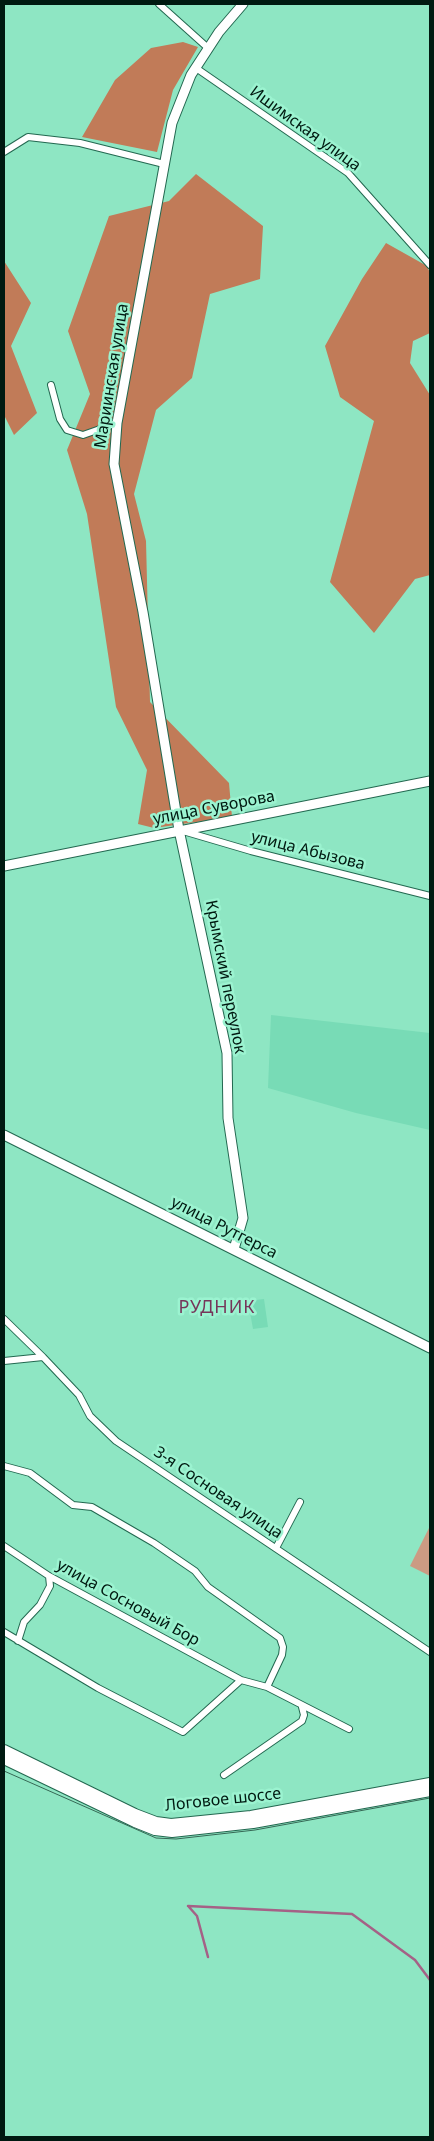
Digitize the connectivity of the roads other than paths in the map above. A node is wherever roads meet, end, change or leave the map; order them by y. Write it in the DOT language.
graph roads {
  1 [pos="159,4"];
  2 [pos="243,4"];
  3 [pos="208,48"];
  4 [pos="196,68"];
  5 [pos="4,152"];
  6 [pos="164,164"];
  7 [pos="430,265"];
  8 [pos="51,385"];
  9 [pos="117,423"];
  10 [pos="430,781"];
  11 [pos="180,830"];
  12 [pos="4,866"];
  13 [pos="430,896"];
  14 [pos="4,1135"];
  15 [pos="234,1249"];
  16 [pos="4,1319"];
  17 [pos="430,1348"];
  18 [pos="43,1357"];
  19 [pos="4,1361"];
  20 [pos="4,1466"];
  21 [pos="300,1502"];
  22 [pos="4,1546"];
  23 [pos="276,1548"];
  24 [pos="50,1576"];
  25 [pos="4,1632"];
  26 [pos="18,1641"];
  27 [pos="430,1652"];
  28 [pos="241,1680"];
  29 [pos="267,1687"];
  30 [pos="302,1707"];
  31 [pos="349,1729"];
  32 [pos="4,1750"];
  33 [pos="4,1760"];
  34 [pos="224,1775"];
  35 [pos="430,1783"];
  36 [pos="430,1791"];
  1 -- 3 [label="street"];
  2 -- 3 [label="main road, Мариинская улица"];
  3 -- 4 [label="main road, Мариинская улица"];
  4 -- 6 [label="main road, Мариинская улица"];
  4 -- 7 [label="street, Ишимская улица"];
  5 -- 6 [label="street"];
  6 -- 9 [label="main road, Мариинская улица"];
  8 -- 9 [label="street"];
  9 -- 11 [label="main road, Мариинская улица"];
  10 -- 11 [label="main road, улица Суворова"];
  11 -- 12 [label="main road, улица Суворова"];
  11 -- 13 [label="street, улица Абызова"];
  11 -- 15 [label="main road, Крымский переулок"];
  14 -- 15 [label="main road, улица Рутгерса"];
  15 -- 17 [label="main road, улица Рутгерса"];
  16 -- 18 [label="street, 3-я Сосновая улица"];
  18 -- 19 [label="street"];
  18 -- 23 [label="street, 3-я Сосновая улица"];
  20 -- 29 [label="street"];
  21 -- 23 [label="street"];
  22 -- 24 [label="street, улица Сосновый Бор"];
  23 -- 27 [label="street, 3-я Сосновая улица"];
  24 -- 26 [label="street"];
  24 -- 28 [label="street, улица Сосновый Бор"];
  25 -- 26 [label="street"];
  26 -- 28 [label="street"];
  28 -- 29 [label="street, улица Сосновый Бор"];
  29 -- 30 [label="street, улица Сосновый Бор"];
  30 -- 31 [label="street, улица Сосновый Бор"];
  30 -- 34 [label="street"];
  32 -- 35 [label="main road, Логовое шоссе"];
  33 -- 36 [label="main road, Логовое шоссе"];
}
